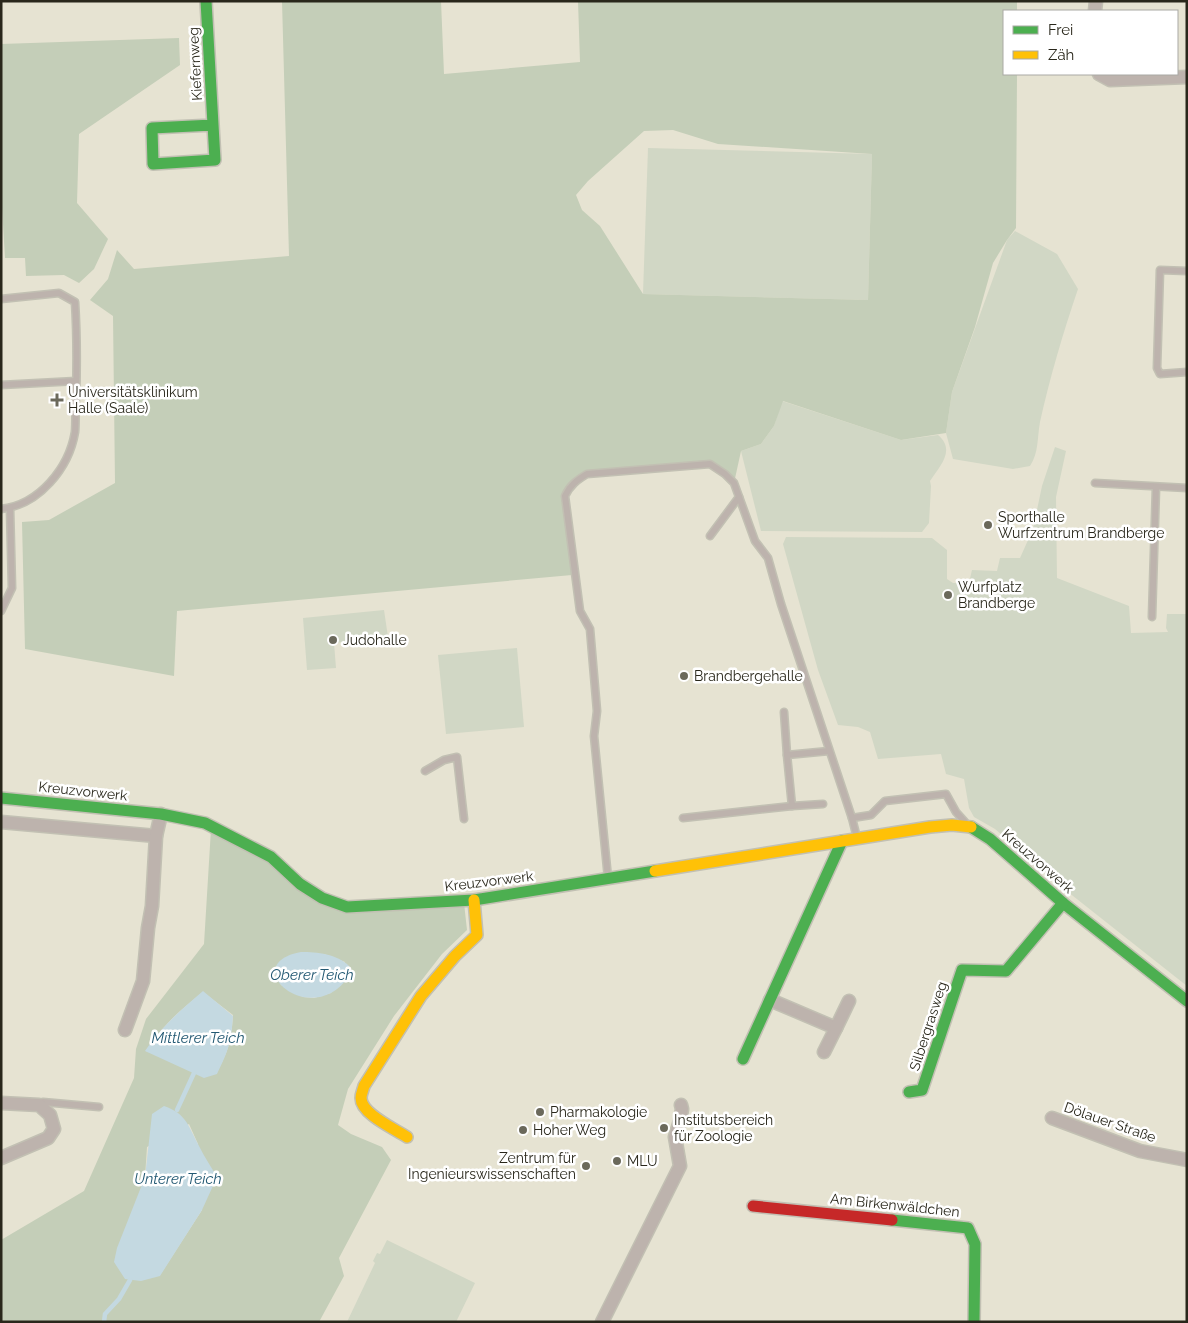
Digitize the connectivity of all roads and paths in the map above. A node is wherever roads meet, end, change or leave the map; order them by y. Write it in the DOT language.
graph roads {
  1 [pos="206,1"];
  2 [pos="1101,75"];
  3 [pos="1187,77"];
  4 [pos="213,125"];
  5 [pos="1187,271"];
  6 [pos="1,299"];
  7 [pos="1187,372"];
  8 [pos="76,381"];
  9 [pos="1,385"];
  10 [pos="1095,483"];
  11 [pos="1156,487"];
  12 [pos="1187,488"];
  13 [pos="739,498"];
  14 [pos="10,508"];
  15 [pos="1,509"];
  16 [pos="710,536"];
  17 [pos="1,611"];
  18 [pos="1152,617"];
  19 [pos="784,712"];
  20 [pos="829,751"];
  21 [pos="787,755"];
  22 [pos="425,771"];
  23 [pos="1,798"];
  24 [pos="823,804"];
  25 [pos="792,806"];
  26 [pos="161,814"];
  27 [pos="683,818"];
  28 [pos="852,818"];
  29 [pos="464,819"];
  30 [pos="1,822"];
  31 [pos="969,826"];
  32 [pos="156,836"];
  33 [pos="857,838"];
  34 [pos="842,841"];
  35 [pos="608,879"];
  36 [pos="474,900"];
  37 [pos="1063,903"];
  38 [pos="770,1000"];
  39 [pos="849,1001"];
  40 [pos="1187,1001"];
  41 [pos="836,1028"];
  42 [pos="125,1030"];
  43 [pos="824,1052"];
  44 [pos="743,1059"];
  45 [pos="909,1092"];
  46 [pos="1,1103"];
  47 [pos="39,1105"];
  48 [pos="681,1105"];
  49 [pos="99,1107"];
  50 [pos="1052,1118"];
  51 [pos="407,1137"];
  52 [pos="1,1158"];
  53 [pos="1187,1160"];
  54 [pos="754,1206"];
  55 [pos="602,1322"];
  56 [pos="974,1322"];
  1 -- 4 [label="street, Kiefernweg"];
  2 -- 3 [label="street"];
  4 -- 4 [label="street, Kiefernweg"];
  5 -- 7 [label="lane"];
  6 -- 8 [label="lane"];
  8 -- 9 [label="lane"];
  8 -- 14 [label="lane"];
  10 -- 11 [label="lane"];
  11 -- 12 [label="lane"];
  11 -- 18 [label="lane"];
  13 -- 16 [label="lane"];
  13 -- 20 [label="lane"];
  13 -- 35 [label="lane"];
  14 -- 15 [label="lane"];
  14 -- 17 [label="lane"];
  19 -- 21 [label="lane"];
  20 -- 21 [label="lane"];
  20 -- 28 [label="lane"];
  21 -- 25 [label="lane"];
  22 -- 29 [label="lane"];
  23 -- 26 [label="street, Kreuzvorwerk"];
  24 -- 25 [label="lane"];
  25 -- 27 [label="lane"];
  26 -- 32 [label="street"];
  26 -- 36 [label="street, Kreuzvorwerk"];
  28 -- 31 [label="lane"];
  28 -- 33 [label="lane"];
  30 -- 32 [label="street"];
  31 -- 33 [label="street, Kreuzvorwerk"];
  31 -- 37 [label="street, Kreuzvorwerk"];
  32 -- 42 [label="street"];
  33 -- 34 [label="street, Kreuzvorwerk"];
  34 -- 35 [label="street, Kreuzvorwerk"];
  34 -- 38 [label="street"];
  35 -- 36 [label="street, Kreuzvorwerk"];
  36 -- 51 [label="street"];
  37 -- 40 [label="street, Kreuzvorwerk"];
  37 -- 45 [label="street, Silbergrasweg"];
  38 -- 41 [label="street"];
  38 -- 44 [label="street"];
  39 -- 41 [label="street"];
  41 -- 43 [label="street"];
  46 -- 47 [label="street"];
  47 -- 49 [label="lane"];
  47 -- 52 [label="street"];
  48 -- 55 [label="street"];
  50 -- 53 [label="street, Dölauer Straße"];
  54 -- 56 [label="street, Am Birkenwäldchen"];
}
